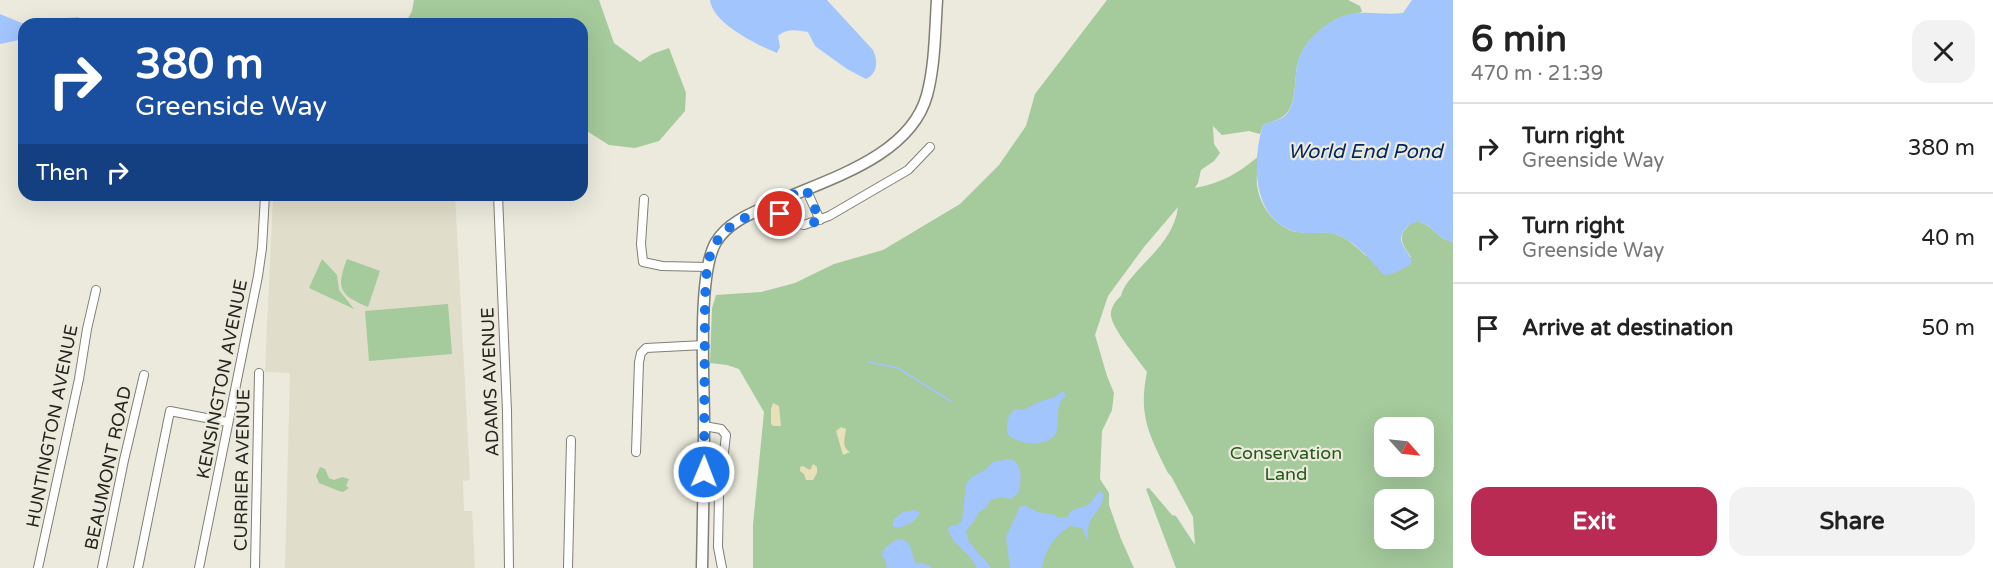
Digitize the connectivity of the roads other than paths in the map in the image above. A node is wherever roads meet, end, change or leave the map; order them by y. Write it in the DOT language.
graph roads {
  1 [pos="937,0"];
  2 [pos="930,147"];
  3 [pos="806,189"];
  4 [pos="644,199"];
  5 [pos="265,201"];
  6 [pos="498,201"];
  7 [pos="780,214"];
  8 [pos="820,220"];
  9 [pos="707,267"];
  10 [pos="96,290"];
  11 [pos="704,345"];
  12 [pos="260,373"];
  13 [pos="144,375"];
  14 [pos="227,422"];
  15 [pos="704,426"];
  16 [pos="571,440"];
  17 [pos="636,452"];
  18 [pos="38,568"];
  19 [pos="102,568"];
  20 [pos="138,568"];
  21 [pos="199,568"];
  22 [pos="255,568"];
  23 [pos="509,568"];
  24 [pos="568,568"];
  25 [pos="702,568"];
  26 [pos="722,568"];
  1 -- 3 [label="street"];
  2 -- 8 [label="street"];
  3 -- 8 [label="street"];
  3 -- 9 [label="street"];
  4 -- 9 [label="street"];
  5 -- 14 [label="street, KENSINGTON AVENUE"];
  6 -- 23 [label="street, ADAMS AVENUE"];
  7 -- 8 [label="street"];
  9 -- 11 [label="street"];
  10 -- 18 [label="street, HUNTINGTON AVENUE"];
  11 -- 15 [label="street"];
  11 -- 17 [label="street"];
  12 -- 22 [label="street, CURRIER AVENUE"];
  13 -- 19 [label="street, BEAUMONT ROAD"];
  14 -- 20 [label="street"];
  14 -- 21 [label="street, KENSINGTON AVENUE"];
  15 -- 25 [label="street"];
  15 -- 26 [label="street"];
  16 -- 24 [label="street"];
}
